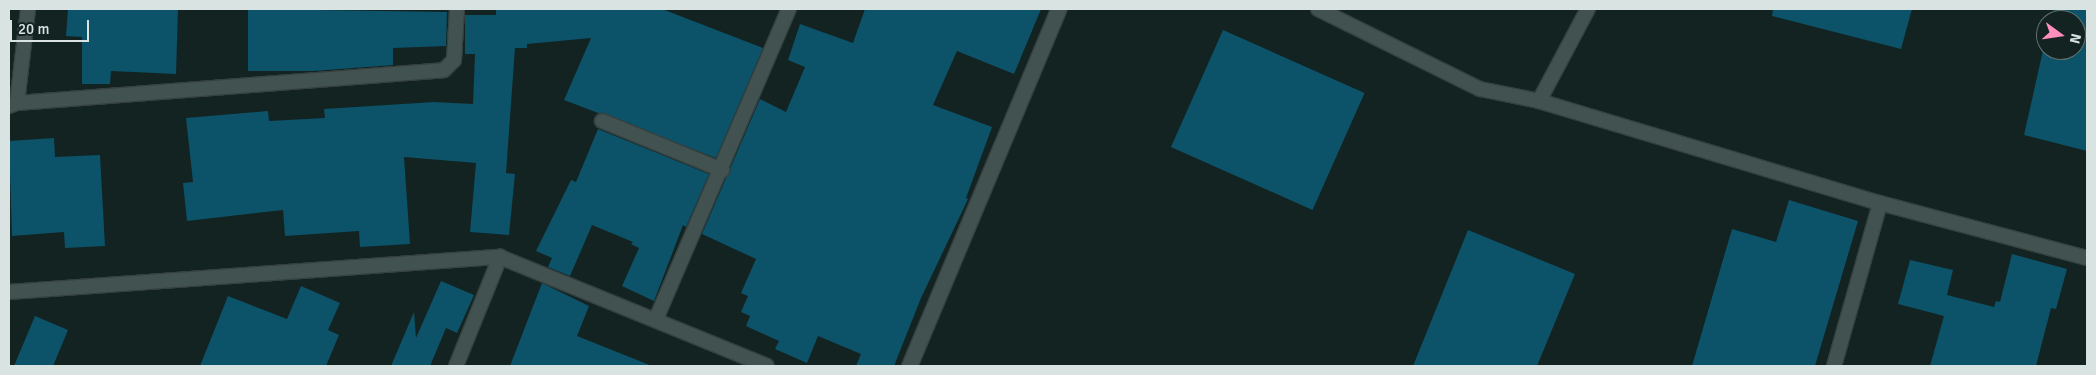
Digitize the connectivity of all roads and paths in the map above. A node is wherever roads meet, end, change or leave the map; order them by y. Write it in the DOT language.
graph roads {
  1 [pos="28,9"];
  2 [pos="456,9"];
  3 [pos="789,9"];
  4 [pos="1058,9"];
  5 [pos="1318,9"];
  6 [pos="1588,9"];
  7 [pos="1539,101"];
  8 [pos="13,104"];
  9 [pos="602,121"];
  10 [pos="722,170"];
  11 [pos="1880,203"];
  12 [pos="500,257"];
  13 [pos="2087,258"];
  14 [pos="9,292"];
  15 [pos="656,319"];
  16 [pos="456,366"];
  17 [pos="767,366"];
  18 [pos="909,366"];
  19 [pos="1834,366"];
  1 -- 8 [label="lane"];
  2 -- 8 [label="lane"];
  3 -- 10 [label="lane"];
  4 -- 18 [label="street"];
  5 -- 7 [label="lane"];
  6 -- 7 [label="lane"];
  7 -- 11 [label="lane"];
  9 -- 10 [label="lane"];
  10 -- 15 [label="lane"];
  11 -- 13 [label="lane"];
  11 -- 19 [label="lane"];
  12 -- 14 [label="lane"];
  12 -- 15 [label="lane"];
  12 -- 16 [label="lane"];
  15 -- 17 [label="lane"];
}
